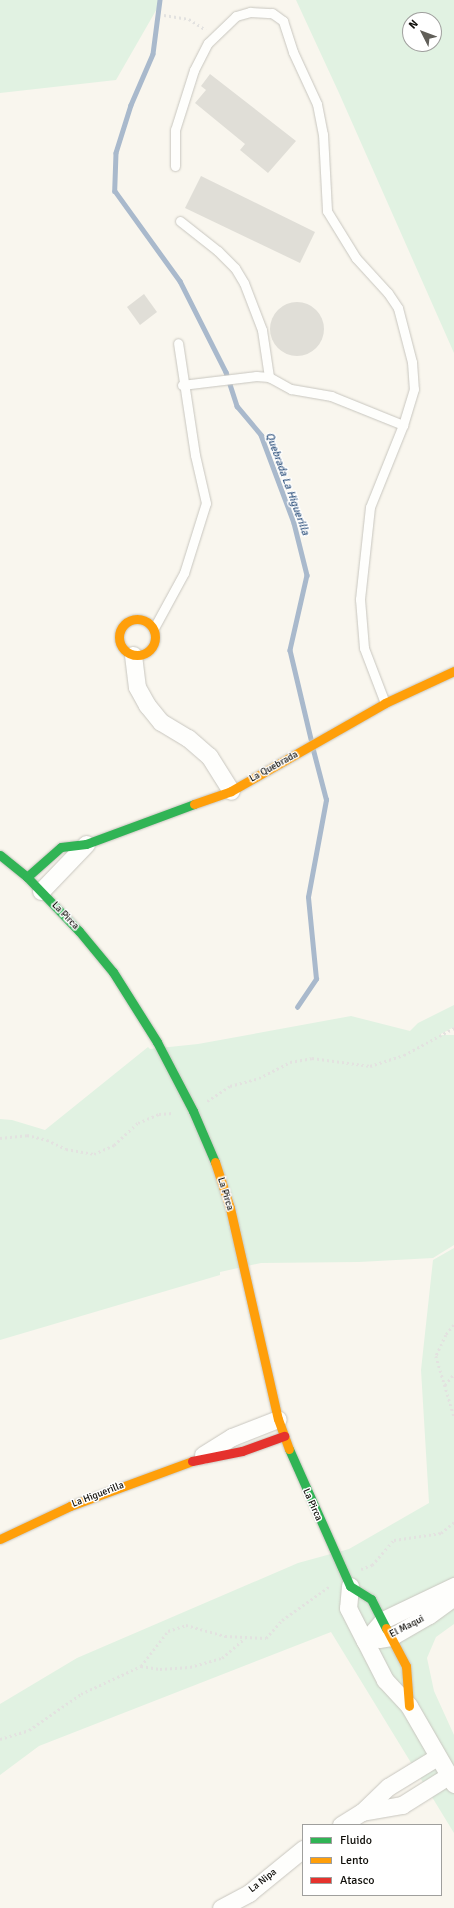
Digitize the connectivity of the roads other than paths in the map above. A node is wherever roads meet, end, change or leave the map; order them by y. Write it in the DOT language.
graph roads {
  1 [pos="174,166"];
  2 [pos="180,221"];
  3 [pos="178,343"];
  4 [pos="269,377"];
  5 [pos="182,385"];
  6 [pos="403,425"];
  7 [pos="154,628"];
  8 [pos="133,655"];
  9 [pos="454,671"];
  10 [pos="385,704"];
  11 [pos="231,791"];
  12 [pos="86,844"];
  13 [pos="0,855"];
  14 [pos="27,877"];
  15 [pos="41,891"];
  16 [pos="278,1419"];
  17 [pos="284,1436"];
  18 [pos="199,1458"];
  19 [pos="0,1539"];
  20 [pos="347,1580"];
  21 [pos="454,1586"];
  22 [pos="454,1597"];
  23 [pos="383,1620"];
  24 [pos="391,1637"];
  25 [pos="365,1641"];
  26 [pos="409,1706"];
  27 [pos="437,1757"];
  28 [pos="451,1780"];
  29 [pos="362,1812"];
  30 [pos="343,1824"];
  31 [pos="302,1850"];
  32 [pos="221,1908"];
  1 -- 6 [label="lane"];
  2 -- 4 [label="lane"];
  3 -- 5 [label="lane"];
  4 -- 5 [label="lane"];
  4 -- 6 [label="lane"];
  5 -- 7 [label="lane"];
  6 -- 10 [label="lane"];
  7 -- 8 [label="street"];
  7 -- 8 [label="street"];
  8 -- 11 [label="street"];
  9 -- 10 [label="street, La Quebrada"];
  10 -- 11 [label="street, La Quebrada"];
  11 -- 12 [label="street, La Quebrada"];
  12 -- 14 [label="street, La Quebrada"];
  12 -- 15 [label="street, La Quebrada"];
  13 -- 14 [label="street, La Pirca"];
  14 -- 15 [label="street, La Pirca"];
  15 -- 16 [label="street, La Pirca"];
  16 -- 17 [label="street, La Pirca"];
  16 -- 18 [label="street, La Higuerilla"];
  17 -- 18 [label="street, La Higuerilla"];
  17 -- 20 [label="street, La Pirca"];
  18 -- 19 [label="street, La Higuerilla"];
  20 -- 23 [label="street"];
  20 -- 25 [label="street"];
  21 -- 23 [label="street, El Maqui"];
  22 -- 24 [label="street, El Maqui"];
  23 -- 24 [label="street"];
  23 -- 25 [label="street, El Maqui"];
  24 -- 25 [label="street, El Maqui"];
  24 -- 26 [label="street"];
  25 -- 26 [label="street"];
  26 -- 27 [label="street"];
  27 -- 28 [label="street"];
  27 -- 29 [label="street"];
  28 -- 29 [label="street"];
  29 -- 30 [label="street"];
  31 -- 32 [label="street, La Nipa"];
}
